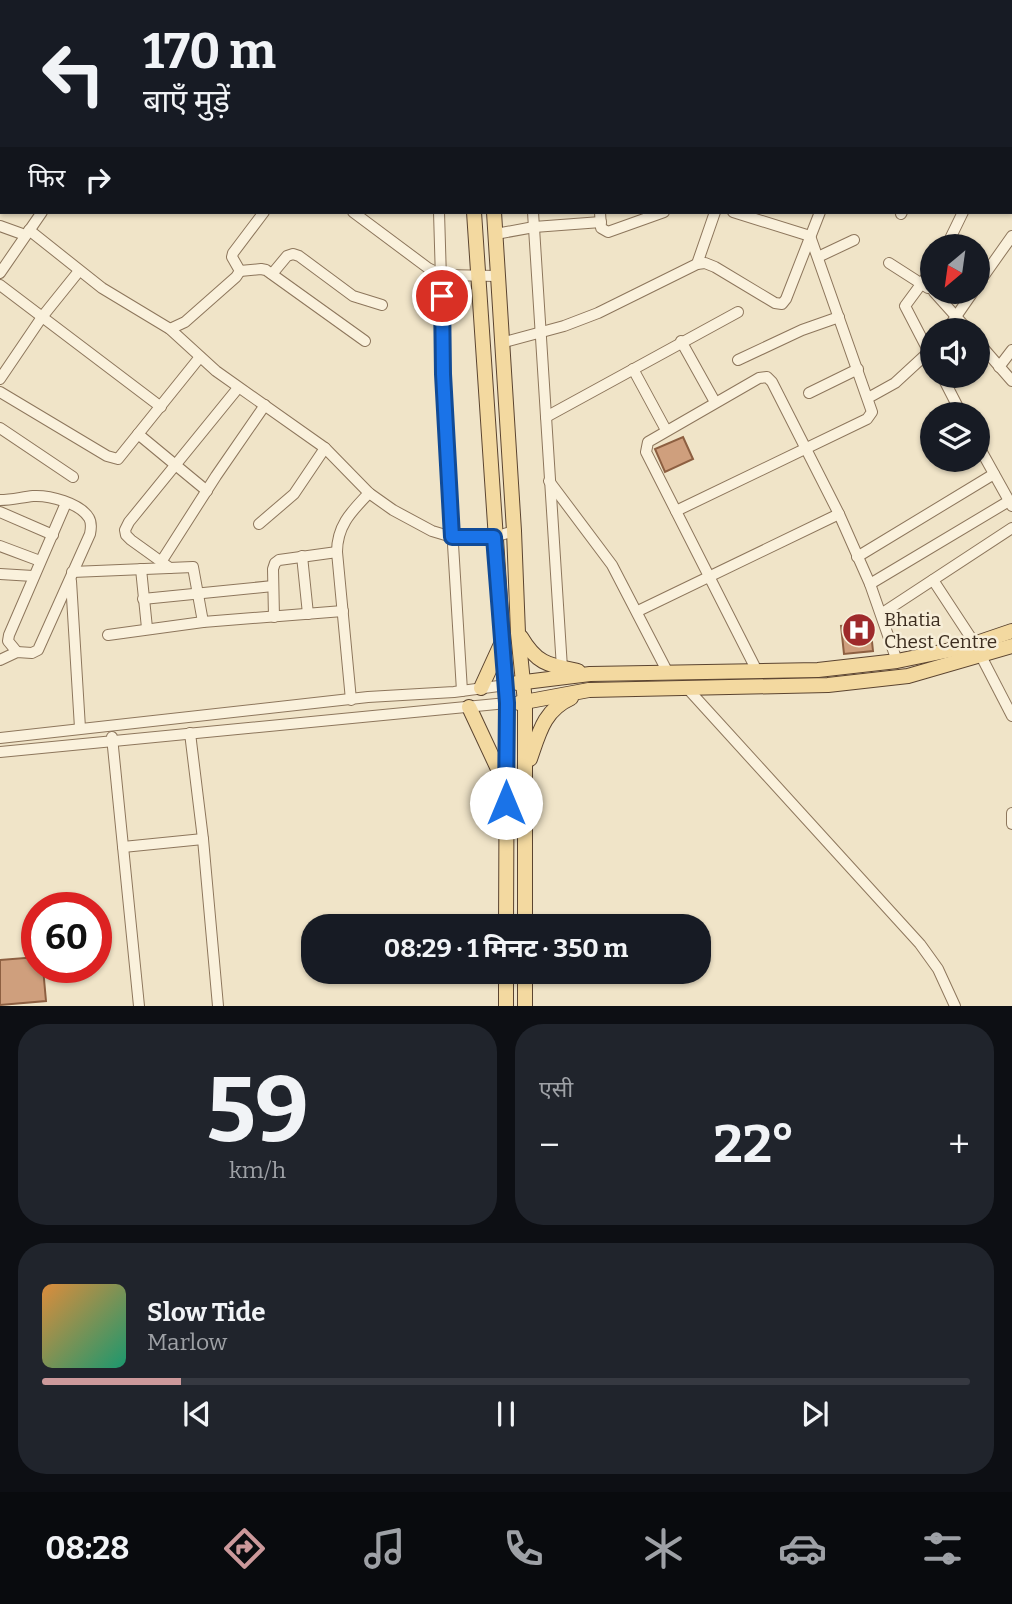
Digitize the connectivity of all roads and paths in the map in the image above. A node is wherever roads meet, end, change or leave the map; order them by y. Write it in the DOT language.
graph roads {
  1 [pos="40,214"];
  2 [pos="262,214"];
  3 [pos="356,214"];
  4 [pos="439,214"];
  5 [pos="474,214"];
  6 [pos="494,214"];
  7 [pos="533,214"];
  8 [pos="658,214"];
  9 [pos="714,214"];
  10 [pos="739,214"];
  11 [pos="819,214"];
  12 [pos="962,214"];
  13 [pos="600,217"];
  14 [pos="0,226"];
  15 [pos="534,227"];
  16 [pos="27,232"];
  17 [pos="496,234"];
  18 [pos="952,234"];
  19 [pos="810,236"];
  20 [pos="1012,236"];
  21 [pos="854,240"];
  22 [pos="818,257"];
  23 [pos="889,263"];
  24 [pos="697,264"];
  25 [pos="990,268"];
  26 [pos="79,271"];
  27 [pos="240,271"];
  28 [pos="0,273"];
  29 [pos="272,274"];
  30 [pos="442,275"];
  31 [pos="478,276"];
  32 [pos="497,276"];
  33 [pos="920,281"];
  34 [pos="0,285"];
  35 [pos="920,287"];
  36 [pos="945,304"];
  37 [pos="965,304"];
  38 [pos="382,305"];
  39 [pos="738,312"];
  40 [pos="957,316"];
  41 [pos="43,317"];
  42 [pos="839,317"];
  43 [pos="170,329"];
  44 [pos="920,333"];
  45 [pos="540,334"];
  46 [pos="365,341"];
  47 [pos="681,341"];
  48 [pos="502,342"];
  49 [pos="1012,350"];
  50 [pos="990,356"];
  51 [pos="200,357"];
  52 [pos="738,360"];
  53 [pos="920,362"];
  54 [pos="999,367"];
  55 [pos="632,369"];
  56 [pos="858,369"];
  57 [pos="0,379"];
  58 [pos="1012,381"];
  59 [pos="238,388"];
  60 [pos="0,392"];
  61 [pos="809,393"];
  62 [pos="868,398"];
  63 [pos="715,402"];
  64 [pos="265,405"];
  65 [pos="161,407"];
  66 [pos="547,417"];
  67 [pos="0,428"];
  68 [pos="666,430"];
  69 [pos="138,434"];
  70 [pos="806,447"];
  71 [pos="325,448"];
  72 [pos="176,466"];
  73 [pos="990,467"];
  74 [pos="994,474"];
  75 [pos="73,477"];
  76 [pos="549,481"];
  77 [pos="207,491"];
  78 [pos="369,493"];
  79 [pos="0,500"];
  80 [pos="66,503"];
  81 [pos="1011,503"];
  82 [pos="676,511"];
  83 [pos="0,512"];
  84 [pos="839,514"];
  85 [pos="259,524"];
  86 [pos="1012,528"];
  87 [pos="514,531"];
  88 [pos="52,536"];
  89 [pos="452,537"];
  90 [pos="494,537"];
  91 [pos="0,546"];
  92 [pos="337,552"];
  93 [pos="302,556"];
  94 [pos="857,557"];
  95 [pos="40,561"];
  96 [pos="166,565"];
  97 [pos="141,569"];
  98 [pos="0,574"];
  99 [pos="71,575"];
  100 [pos="709,575"];
  101 [pos="33,576"];
  102 [pos="933,580"];
  103 [pos="870,584"];
  104 [pos="273,586"];
  105 [pos="198,592"];
  106 [pos="143,599"];
  107 [pos="343,611"];
  108 [pos="638,611"];
  109 [pos="308,614"];
  110 [pos="881,614"];
  111 [pos="274,617"];
  112 [pos="203,622"];
  113 [pos="147,628"];
  114 [pos="1012,631"];
  115 [pos="518,633"];
  116 [pos="108,635"];
  117 [pos="502,640"];
  118 [pos="1012,646"];
  119 [pos="978,650"];
  120 [pos="17,652"];
  121 [pos="0,660"];
  122 [pos="897,661"];
  123 [pos="562,668"];
  124 [pos="756,669"];
  125 [pos="667,671"];
  126 [pos="590,674"];
  127 [pos="524,682"];
  128 [pos="506,685"];
  129 [pos="481,688"];
  130 [pos="687,688"];
  131 [pos="589,690"];
  132 [pos="462,691"];
  133 [pos="351,700"];
  134 [pos="526,702"];
  135 [pos="507,703"];
  136 [pos="469,706"];
  137 [pos="1012,716"];
  138 [pos="111,725"];
  139 [pos="80,728"];
  140 [pos="190,733"];
  141 [pos="0,738"];
  142 [pos="113,741"];
  143 [pos="0,752"];
  144 [pos="527,769"];
  145 [pos="507,789"];
  146 [pos="1012,813"];
  147 [pos="1012,824"];
  148 [pos="203,839"];
  149 [pos="123,847"];
  150 [pos="506,914"];
  151 [pos="526,914"];
  152 [pos="506,984"];
  153 [pos="525,984"];
  154 [pos="139,1006"];
  155 [pos="218,1006"];
  156 [pos="506,1006"];
  157 [pos="525,1006"];
  158 [pos="955,1006"];
  1 -- 16 [label="street"];
  2 -- 27 [label="street"];
  3 -- 30 [label="street"];
  4 -- 30 [label="street"];
  5 -- 31 [label="main road"];
  6 -- 17 [label="main road"];
  7 -- 15 [label="street"];
  8 -- 13 [label="street"];
  9 -- 24 [label="street"];
  10 -- 19 [label="street"];
  11 -- 19 [label="street"];
  12 -- 18 [label="street"];
  13 -- 15 [label="street"];
  14 -- 16 [label="street"];
  15 -- 17 [label="street"];
  15 -- 45 [label="street"];
  16 -- 26 [label="street"];
  16 -- 28 [label="street"];
  17 -- 32 [label="main road"];
  19 -- 22 [label="street"];
  19 -- 24 [label="street"];
  20 -- 25 [label="street"];
  21 -- 22 [label="street"];
  22 -- 42 [label="street"];
  23 -- 33 [label="street"];
  24 -- 45 [label="street"];
  26 -- 41 [label="street"];
  26 -- 43 [label="street"];
  27 -- 29 [label="street"];
  27 -- 43 [label="street"];
  29 -- 38 [label="street"];
  29 -- 46 [label="street"];
  30 -- 31 [label="street"];
  30 -- 89 [label="street"];
  31 -- 32 [label="street"];
  31 -- 90 [label="main road"];
  32 -- 48 [label="main road"];
  34 -- 41 [label="street"];
  35 -- 44 [label="street"];
  36 -- 40 [label="street"];
  37 -- 40 [label="street"];
  39 -- 47 [label="street"];
  41 -- 57 [label="street"];
  41 -- 65 [label="street"];
  42 -- 52 [label="street"];
  42 -- 56 [label="street"];
  43 -- 51 [label="street"];
  45 -- 48 [label="street"];
  45 -- 66 [label="street"];
  47 -- 55 [label="street"];
  47 -- 63 [label="street"];
  48 -- 87 [label="main road"];
  49 -- 54 [label="street"];
  50 -- 54 [label="street"];
  51 -- 59 [label="street"];
  51 -- 65 [label="street"];
  53 -- 62 [label="street"];
  54 -- 58 [label="street"];
  55 -- 66 [label="street"];
  55 -- 68 [label="street"];
  56 -- 61 [label="street"];
  56 -- 62 [label="street"];
  59 -- 64 [label="street"];
  59 -- 72 [label="street"];
  60 -- 69 [label="street"];
  62 -- 70 [label="street"];
  63 -- 68 [label="street"];
  63 -- 70 [label="street"];
  64 -- 71 [label="street"];
  64 -- 77 [label="street"];
  65 -- 69 [label="street"];
  66 -- 76 [label="street"];
  67 -- 75 [label="street"];
  68 -- 82 [label="street"];
  69 -- 72 [label="street"];
  70 -- 82 [label="street"];
  70 -- 84 [label="street"];
  71 -- 78 [label="street"];
  71 -- 85 [label="street"];
  72 -- 77 [label="street"];
  72 -- 96 [label="street"];
  73 -- 74 [label="street"];
  74 -- 81 [label="street"];
  74 -- 94 [label="street"];
  76 -- 108 [label="street"];
  76 -- 123 [label="street"];
  77 -- 96 [label="street"];
  78 -- 89 [label="street"];
  78 -- 92 [label="street"];
  79 -- 80 [label="street"];
  80 -- 88 [label="street"];
  80 -- 99 [label="street"];
  81 -- 103 [label="street"];
  82 -- 100 [label="street"];
  83 -- 88 [label="street"];
  84 -- 94 [label="street"];
  84 -- 100 [label="street"];
  86 -- 102 [label="street"];
  87 -- 90 [label="street"];
  87 -- 115 [label="main road"];
  88 -- 95 [label="street"];
  89 -- 90 [label="street"];
  89 -- 132 [label="street"];
  90 -- 117 [label="main road"];
  91 -- 95 [label="street"];
  92 -- 93 [label="street"];
  92 -- 107 [label="street"];
  93 -- 104 [label="street"];
  93 -- 109 [label="street"];
  94 -- 103 [label="street"];
  95 -- 101 [label="street"];
  96 -- 97 [label="street"];
  96 -- 105 [label="street"];
  97 -- 99 [label="street"];
  97 -- 106 [label="street"];
  98 -- 101 [label="street"];
  99 -- 120 [label="street"];
  99 -- 139 [label="street"];
  100 -- 108 [label="street"];
  100 -- 124 [label="street"];
  101 -- 120 [label="street"];
  102 -- 110 [label="street"];
  102 -- 119 [label="street"];
  103 -- 110 [label="street"];
  104 -- 105 [label="street"];
  104 -- 111 [label="street"];
  105 -- 106 [label="street"];
  105 -- 112 [label="street"];
  106 -- 113 [label="street"];
  107 -- 109 [label="street"];
  107 -- 133 [label="street"];
  108 -- 125 [label="street"];
  109 -- 111 [label="street"];
  110 -- 122 [label="street"];
  111 -- 112 [label="street"];
  112 -- 113 [label="street"];
  113 -- 116 [label="street"];
  114 -- 119 [label="main road"];
  115 -- 123 [label="main road"];
  115 -- 127 [label="main road"];
  117 -- 128 [label="main road"];
  117 -- 129 [label="main road"];
  118 -- 119 [label="main road"];
  119 -- 122 [label="main road"];
  119 -- 130 [label="main road"];
  119 -- 137 [label="street"];
  120 -- 121 [label="street"];
  122 -- 124 [label="main road"];
  123 -- 126 [label="main road"];
  124 -- 125 [label="main road"];
  125 -- 126 [label="main road"];
  126 -- 127 [label="main road"];
  127 -- 128 [label="main road"];
  127 -- 134 [label="main road"];
  128 -- 129 [label="street"];
  128 -- 135 [label="main road"];
  129 -- 132 [label="street"];
  130 -- 131 [label="main road"];
  130 -- 158 [label="street"];
  131 -- 134 [label="main road"];
  131 -- 144 [label="main road"];
  132 -- 133 [label="street"];
  133 -- 138 [label="street"];
  134 -- 135 [label="main road"];
  134 -- 144 [label="main road"];
  135 -- 136 [label="street"];
  135 -- 145 [label="main road"];
  136 -- 140 [label="street"];
  136 -- 145 [label="main road"];
  138 -- 139 [label="street"];
  138 -- 142 [label="street"];
  139 -- 141 [label="street"];
  140 -- 142 [label="street"];
  140 -- 148 [label="street"];
  142 -- 143 [label="street"];
  142 -- 149 [label="street"];
  144 -- 151 [label="main road"];
  145 -- 150 [label="main road"];
  146 -- 147 [label="street"];
  148 -- 149 [label="street"];
  148 -- 155 [label="street"];
  149 -- 154 [label="street"];
  152 -- 156 [label="main road"];
  153 -- 157 [label="main road"];
}
